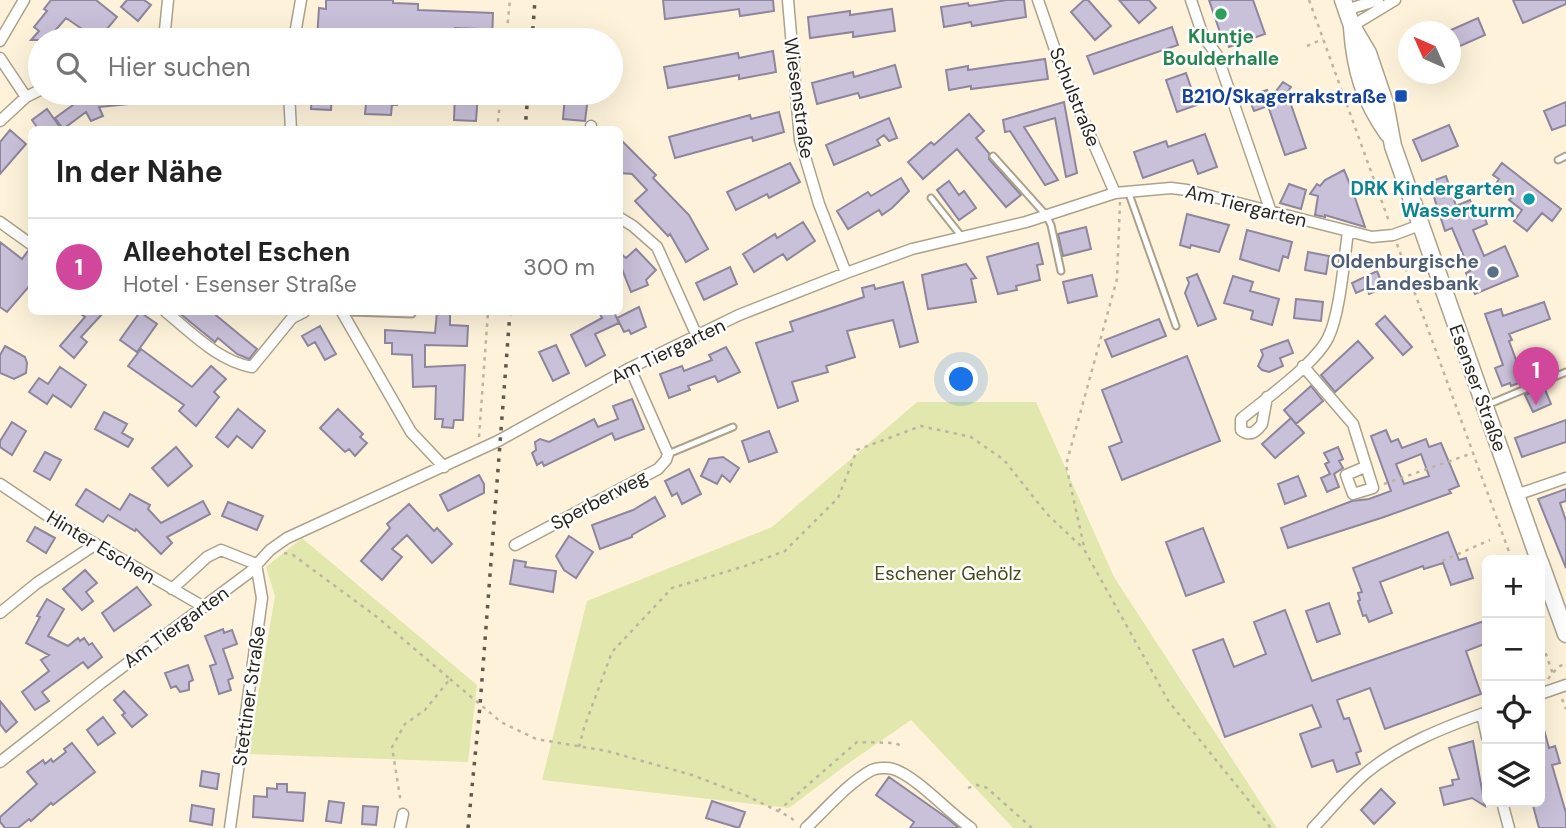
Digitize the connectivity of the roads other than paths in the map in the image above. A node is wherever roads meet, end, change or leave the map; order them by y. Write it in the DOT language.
graph roads {
  1 [pos="24,0"];
  2 [pos="168,0"];
  3 [pos="301,0"];
  4 [pos="788,0"];
  5 [pos="1038,0"];
  6 [pos="1191,0"];
  7 [pos="1378,0"];
  8 [pos="1395,0"];
  9 [pos="1347,12"];
  10 [pos="165,28"];
  11 [pos="296,28"];
  12 [pos="0,41"];
  13 [pos="0,58"];
  14 [pos="26,97"];
  15 [pos="290,105"];
  16 [pos="0,121"];
  17 [pos="291,126"];
  18 [pos="993,156"];
  19 [pos="1566,156"];
  20 [pos="1558,160"];
  21 [pos="1121,192"];
  22 [pos="931,198"];
  23 [pos="1271,212"];
  24 [pos="1046,215"];
  25 [pos="623,220"];
  26 [pos="0,222"];
  27 [pos="1420,225"];
  28 [pos="1348,232"];
  29 [pos="962,237"];
  30 [pos="28,242"];
  31 [pos="1061,271"];
  32 [pos="846,273"];
  33 [pos="170,315"];
  34 [pos="298,315"];
  35 [pos="343,315"];
  36 [pos="1175,326"];
  37 [pos="696,336"];
  38 [pos="1303,366"];
  39 [pos="630,368"];
  40 [pos="1566,372"];
  41 [pos="1267,397"];
  42 [pos="1484,406"];
  43 [pos="733,427"];
  44 [pos="668,454"];
  45 [pos="444,467"];
  46 [pos="1365,467"];
  47 [pos="1566,478"];
  48 [pos="0,484"];
  49 [pos="1516,495"];
  50 [pos="96,544"];
  51 [pos="515,545"];
  52 [pos="1538,555"];
  53 [pos="256,564"];
  54 [pos="1545,575"];
  55 [pos="172,589"];
  56 [pos="204,607"];
  57 [pos="0,613"];
  58 [pos="1566,634"];
  59 [pos="1566,685"];
  60 [pos="1545,692"];
  61 [pos="1482,714"];
  62 [pos="0,762"];
  63 [pos="1503,807"];
  64 [pos="402,814"];
  65 [pos="230,828"];
  66 [pos="400,828"];
  67 [pos="804,828"];
  68 [pos="971,828"];
  69 [pos="1313,828"];
  70 [pos="1509,828"];
  1 -- 12 [label="street"];
  2 -- 10 [label="street"];
  3 -- 11 [label="street"];
  4 -- 32 [label="street, Wiesenstraße"];
  5 -- 21 [label="street, Schulstraße"];
  6 -- 23 [label="street"];
  7 -- 9 [label="street"];
  8 -- 9 [label="street"];
  9 -- 27 [label="main road, Esenser Straße"];
  13 -- 14 [label="street"];
  14 -- 16 [label="street"];
  15 -- 17 [label="street"];
  18 -- 24 [label="lane"];
  19 -- 20 [label="lane"];
  21 -- 23 [label="street, Am Tiergarten"];
  21 -- 24 [label="street, Am Tiergarten"];
  21 -- 36 [label="lane"];
  22 -- 29 [label="lane"];
  23 -- 28 [label="street, Am Tiergarten"];
  24 -- 29 [label="street, Am Tiergarten"];
  24 -- 31 [label="lane"];
  25 -- 37 [label="street"];
  26 -- 30 [label="street"];
  27 -- 28 [label="street, Am Tiergarten"];
  27 -- 42 [label="main road, Esenser Straße"];
  28 -- 38 [label="street"];
  29 -- 32 [label="street, Am Tiergarten"];
  32 -- 37 [label="street, Am Tiergarten"];
  33 -- 34 [label="street"];
  35 -- 45 [label="street"];
  37 -- 39 [label="street, Am Tiergarten"];
  38 -- 41 [label="street"];
  38 -- 46 [label="street"];
  39 -- 44 [label="street"];
  39 -- 45 [label="street, Am Tiergarten"];
  40 -- 42 [label="lane"];
  42 -- 49 [label="main road, Esenser Straße"];
  43 -- 44 [label="lane"];
  44 -- 51 [label="street, Sperberweg"];
  45 -- 53 [label="street, Am Tiergarten"];
  46 -- 46 [label="street"];
  47 -- 49 [label="street"];
  48 -- 50 [label="street, Hinter Eschen"];
  49 -- 52 [label="main road, Esenser Straße"];
  50 -- 55 [label="street, Hinter Eschen"];
  50 -- 57 [label="street"];
  53 -- 55 [label="street"];
  53 -- 56 [label="street, Am Tiergarten"];
  53 -- 65 [label="street, Stettiner Straße"];
  54 -- 58 [label="main road, Esenser Straße"];
  55 -- 56 [label="street, Hinter Eschen"];
  56 -- 62 [label="street, Am Tiergarten"];
  59 -- 60 [label="street"];
  61 -- 69 [label="street"];
  63 -- 70 [label="street"];
  64 -- 66 [label="street"];
  67 -- 68 [label="street"];
}
